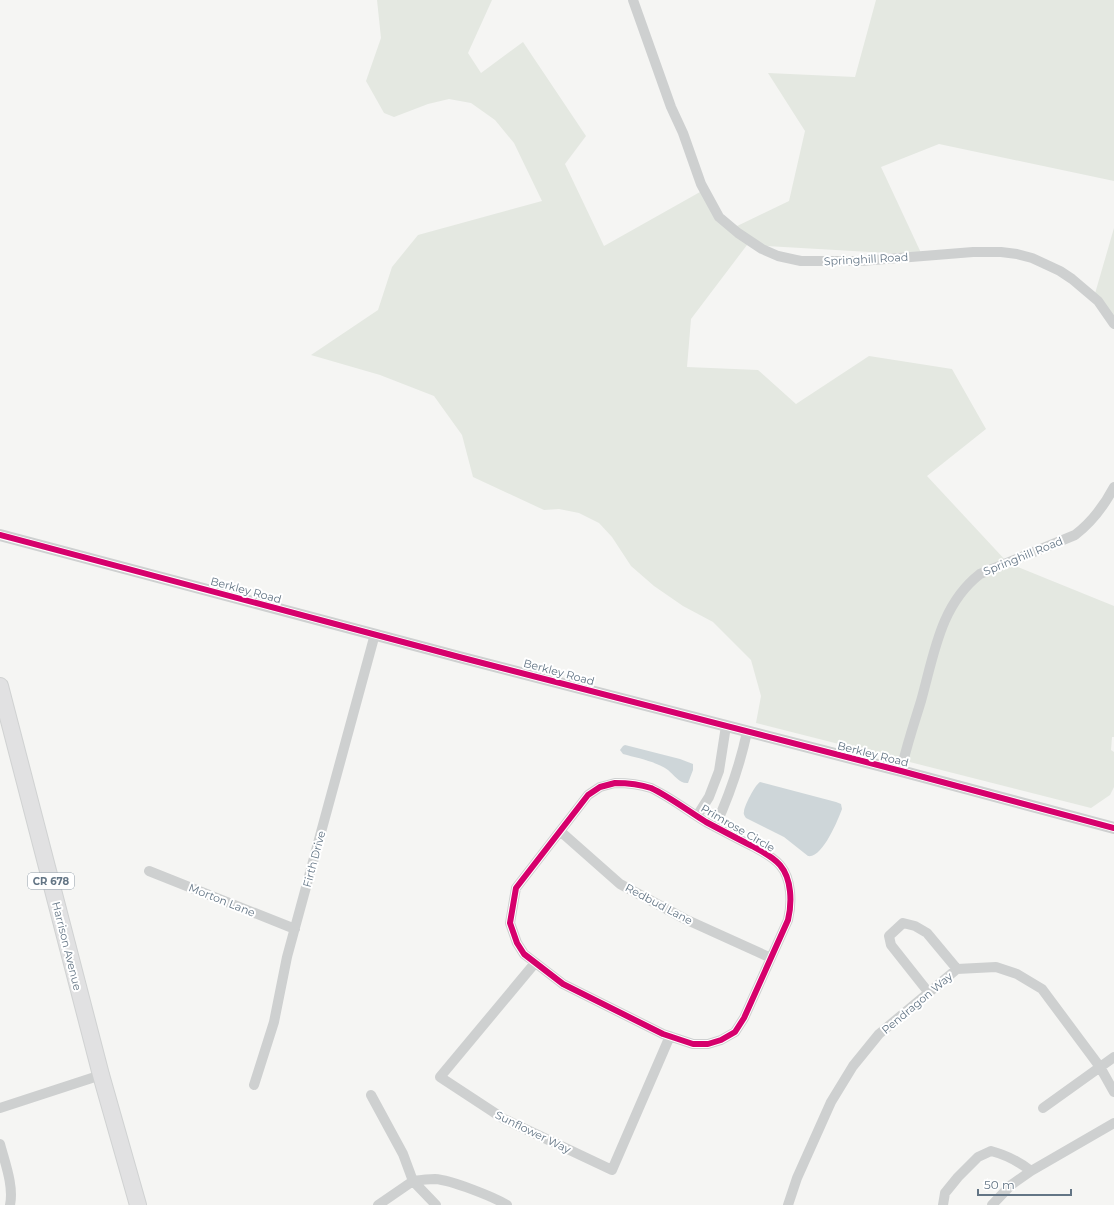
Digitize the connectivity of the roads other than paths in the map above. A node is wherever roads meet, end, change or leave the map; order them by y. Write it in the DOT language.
graph roads {
  1 [pos="632,0"];
  2 [pos="1114,324"];
  3 [pos="1114,487"];
  4 [pos="0,535"];
  5 [pos="375,634"];
  6 [pos="0,686"];
  7 [pos="726,726"];
  8 [pos="747,732"];
  9 [pos="900,771"];
  10 [pos="698,816"];
  11 [pos="715,827"];
  12 [pos="1114,828"];
  13 [pos="560,831"];
  14 [pos="149,871"];
  15 [pos="295,929"];
  16 [pos="771,958"];
  17 [pos="535,963"];
  18 [pos="957,969"];
  19 [pos="929,993"];
  20 [pos="670,1036"];
  21 [pos="1114,1057"];
  22 [pos="1100,1067"];
  23 [pos="101,1075"];
  24 [pos="254,1085"];
  25 [pos="1114,1092"];
  26 [pos="372,1095"];
  27 [pos="0,1108"];
  28 [pos="1043,1108"];
  29 [pos="1114,1123"];
  30 [pos="0,1144"];
  31 [pos="1031,1171"];
  32 [pos="413,1181"];
  33 [pos="10,1205"];
  34 [pos="138,1205"];
  35 [pos="378,1205"];
  36 [pos="436,1205"];
  37 [pos="507,1205"];
  38 [pos="788,1205"];
  39 [pos="944,1205"];
  40 [pos="992,1205"];
  1 -- 2 [label="street, Springhill Road"];
  3 -- 9 [label="street, Springhill Road"];
  4 -- 5 [label="street, Berkley Road"];
  5 -- 7 [label="street, Berkley Road"];
  5 -- 15 [label="street, Firth Drive"];
  6 -- 23 [label="main road, Harrison Avenue / CR 678"];
  7 -- 8 [label="street, Berkley Road"];
  7 -- 10 [label="street"];
  8 -- 9 [label="street, Berkley Road"];
  8 -- 11 [label="street"];
  9 -- 12 [label="street, Berkley Road"];
  10 -- 11 [label="street, Primrose Circle"];
  10 -- 13 [label="street, Primrose Circle"];
  11 -- 16 [label="street, Primrose Circle"];
  13 -- 16 [label="street, Redbud Lane"];
  13 -- 17 [label="street, Primrose Circle"];
  14 -- 15 [label="street, Morton Lane"];
  15 -- 24 [label="street, Firth Drive"];
  16 -- 20 [label="street, Primrose Circle"];
  17 -- 20 [label="street, Primrose Circle"];
  17 -- 20 [label="street, Sunflower Way"];
  18 -- 19 [label="street, Pendragon Way"];
  18 -- 19 [label="street"];
  18 -- 22 [label="street, Pendragon Way"];
  19 -- 38 [label="street, Pendragon Way"];
  21 -- 22 [label="street"];
  22 -- 25 [label="street, Pendragon Way"];
  22 -- 28 [label="street"];
  23 -- 27 [label="street"];
  23 -- 34 [label="main road, Harrison Avenue / CR 678"];
  26 -- 32 [label="street"];
  29 -- 31 [label="street"];
  30 -- 33 [label="street"];
  31 -- 39 [label="street"];
  31 -- 40 [label="street"];
  32 -- 35 [label="street"];
  32 -- 36 [label="street"];
  32 -- 37 [label="street"];
}
